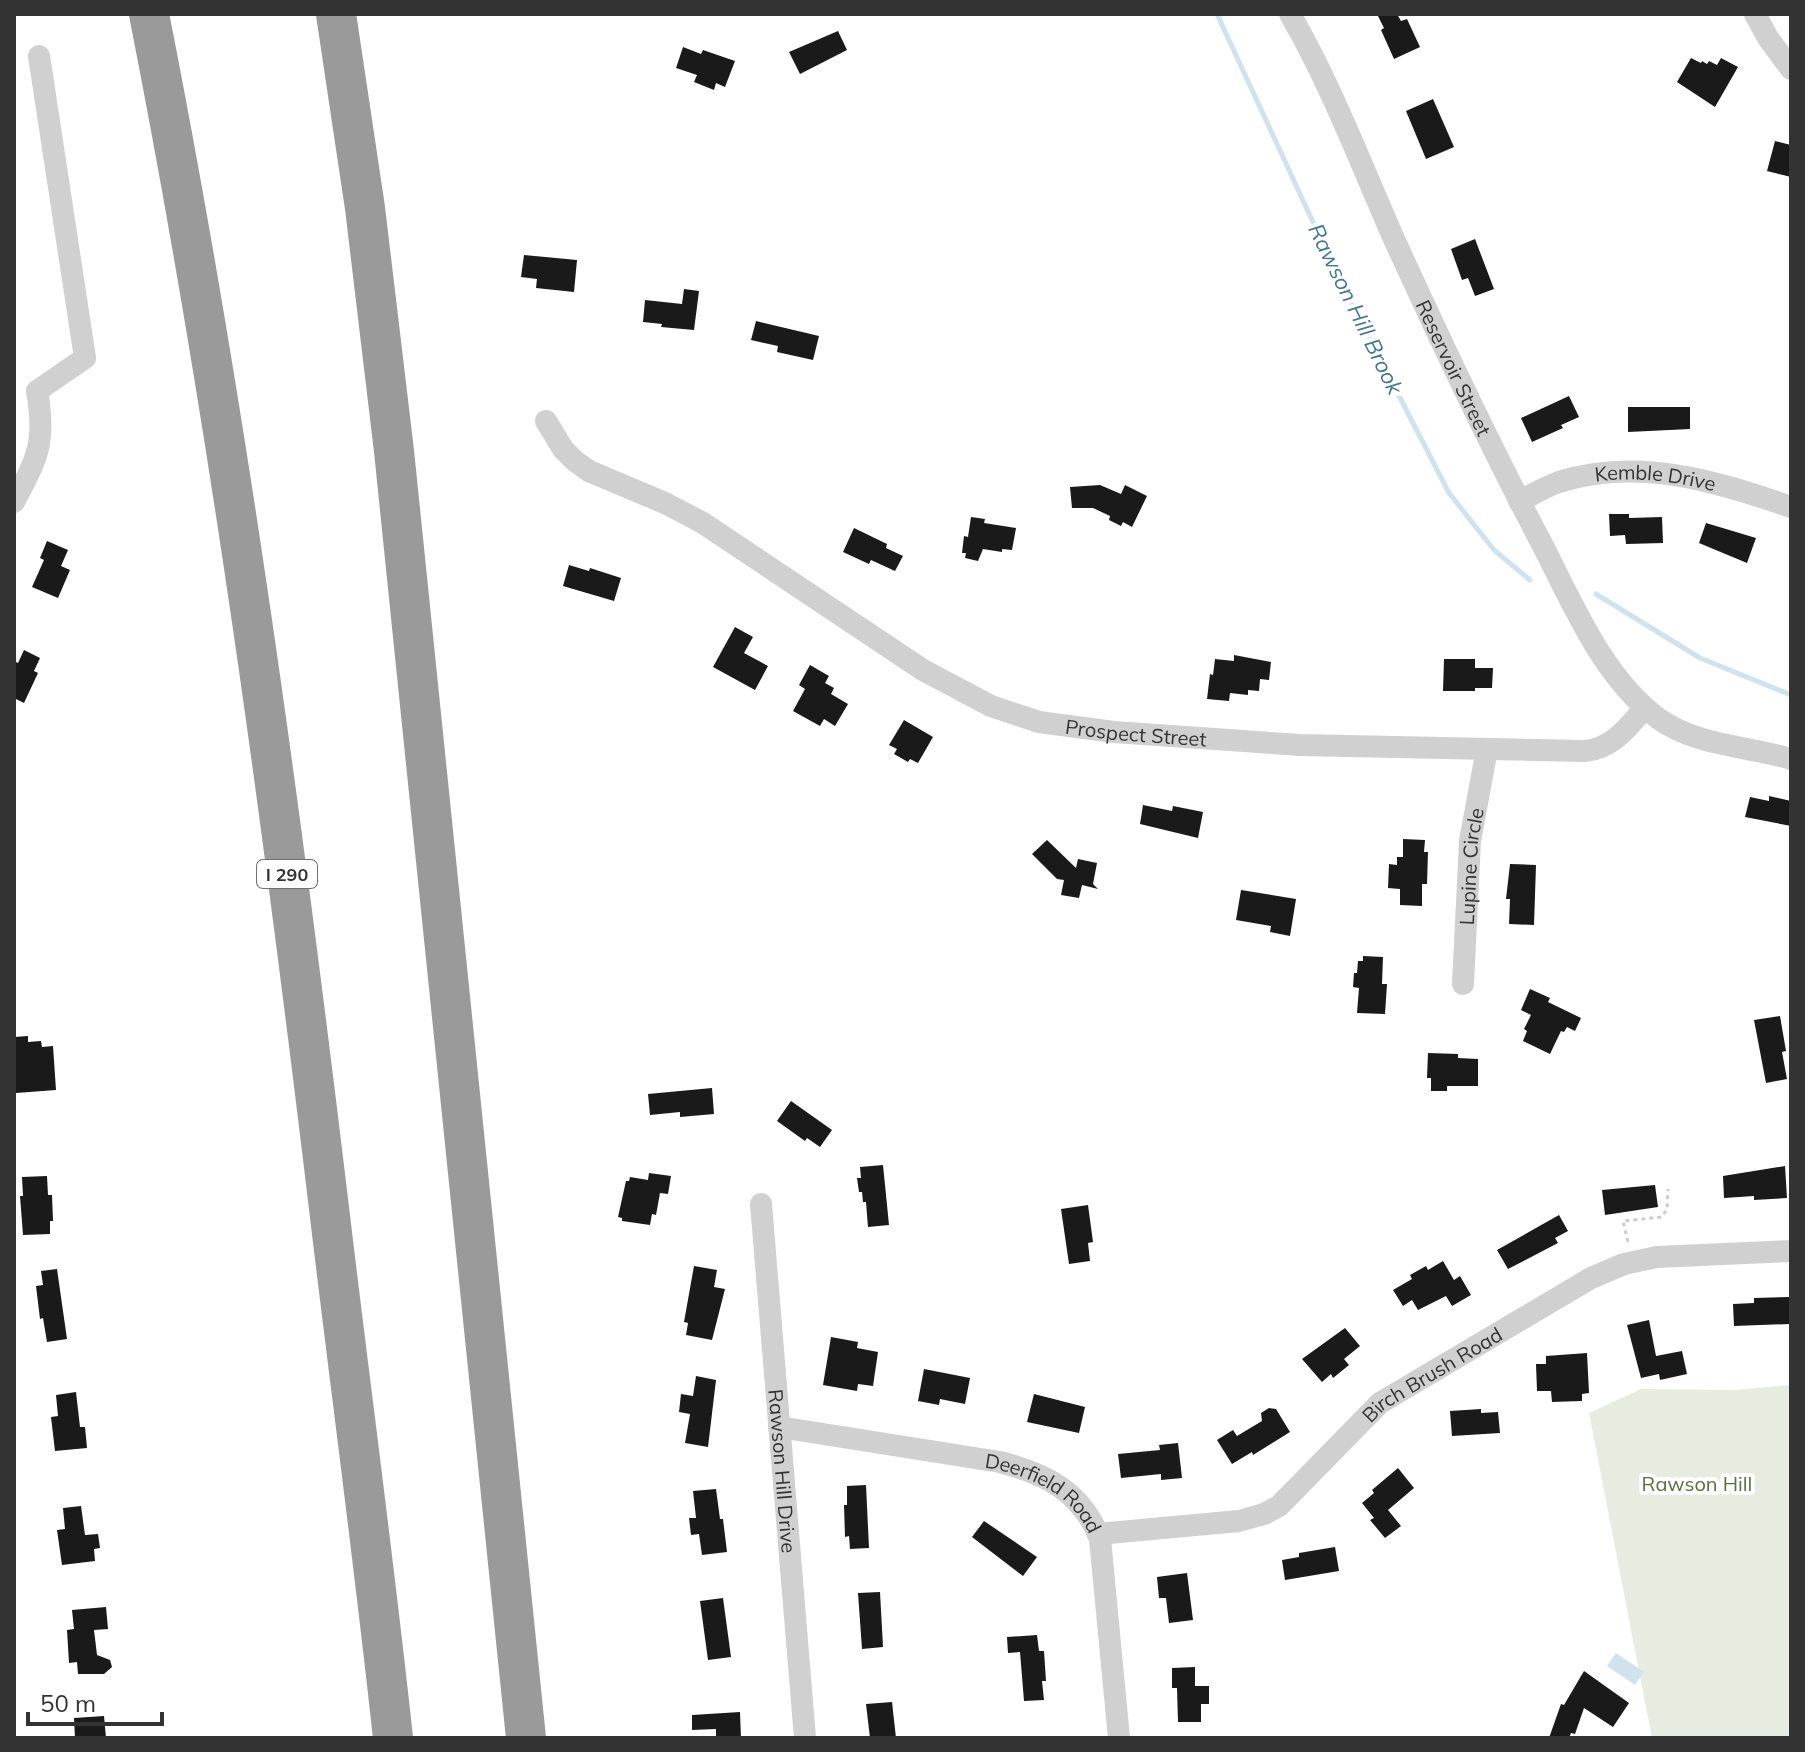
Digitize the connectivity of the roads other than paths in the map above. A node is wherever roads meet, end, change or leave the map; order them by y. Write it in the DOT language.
graph roads {
  1 [pos="149,14"];
  2 [pos="336,14"];
  3 [pos="1290,14"];
  4 [pos="1755,14"];
  5 [pos="39,56"];
  6 [pos="1791,69"];
  7 [pos="546,421"];
  8 [pos="1519,501"];
  9 [pos="14,502"];
  10 [pos="1791,507"];
  11 [pos="1645,708"];
  12 [pos="1487,749"];
  13 [pos="1791,759"];
  14 [pos="1463,984"];
  15 [pos="761,1204"];
  16 [pos="1791,1251"];
  17 [pos="779,1427"];
  18 [pos="1098,1534"];
  19 [pos="393,1738"];
  20 [pos="526,1738"];
  21 [pos="805,1738"];
  22 [pos="1119,1738"];
  1 -- 19 [label="highway, I 290"];
  2 -- 20 [label="highway"];
  3 -- 8 [label="street, Reservoir Street"];
  4 -- 6 [label="street"];
  5 -- 9 [label="street"];
  7 -- 12 [label="street, Prospect Street"];
  8 -- 10 [label="street, Kemble Drive"];
  8 -- 11 [label="street, Reservoir Street"];
  11 -- 12 [label="street, Prospect Street"];
  11 -- 13 [label="street"];
  12 -- 14 [label="street, Lupine Circle"];
  15 -- 17 [label="street, Rawson Hill Drive"];
  16 -- 18 [label="street, Birch Brush Road"];
  17 -- 18 [label="street, Deerfield Road"];
  17 -- 21 [label="street, Rawson Hill Drive"];
  18 -- 22 [label="street, Deerfield Road"];
}
